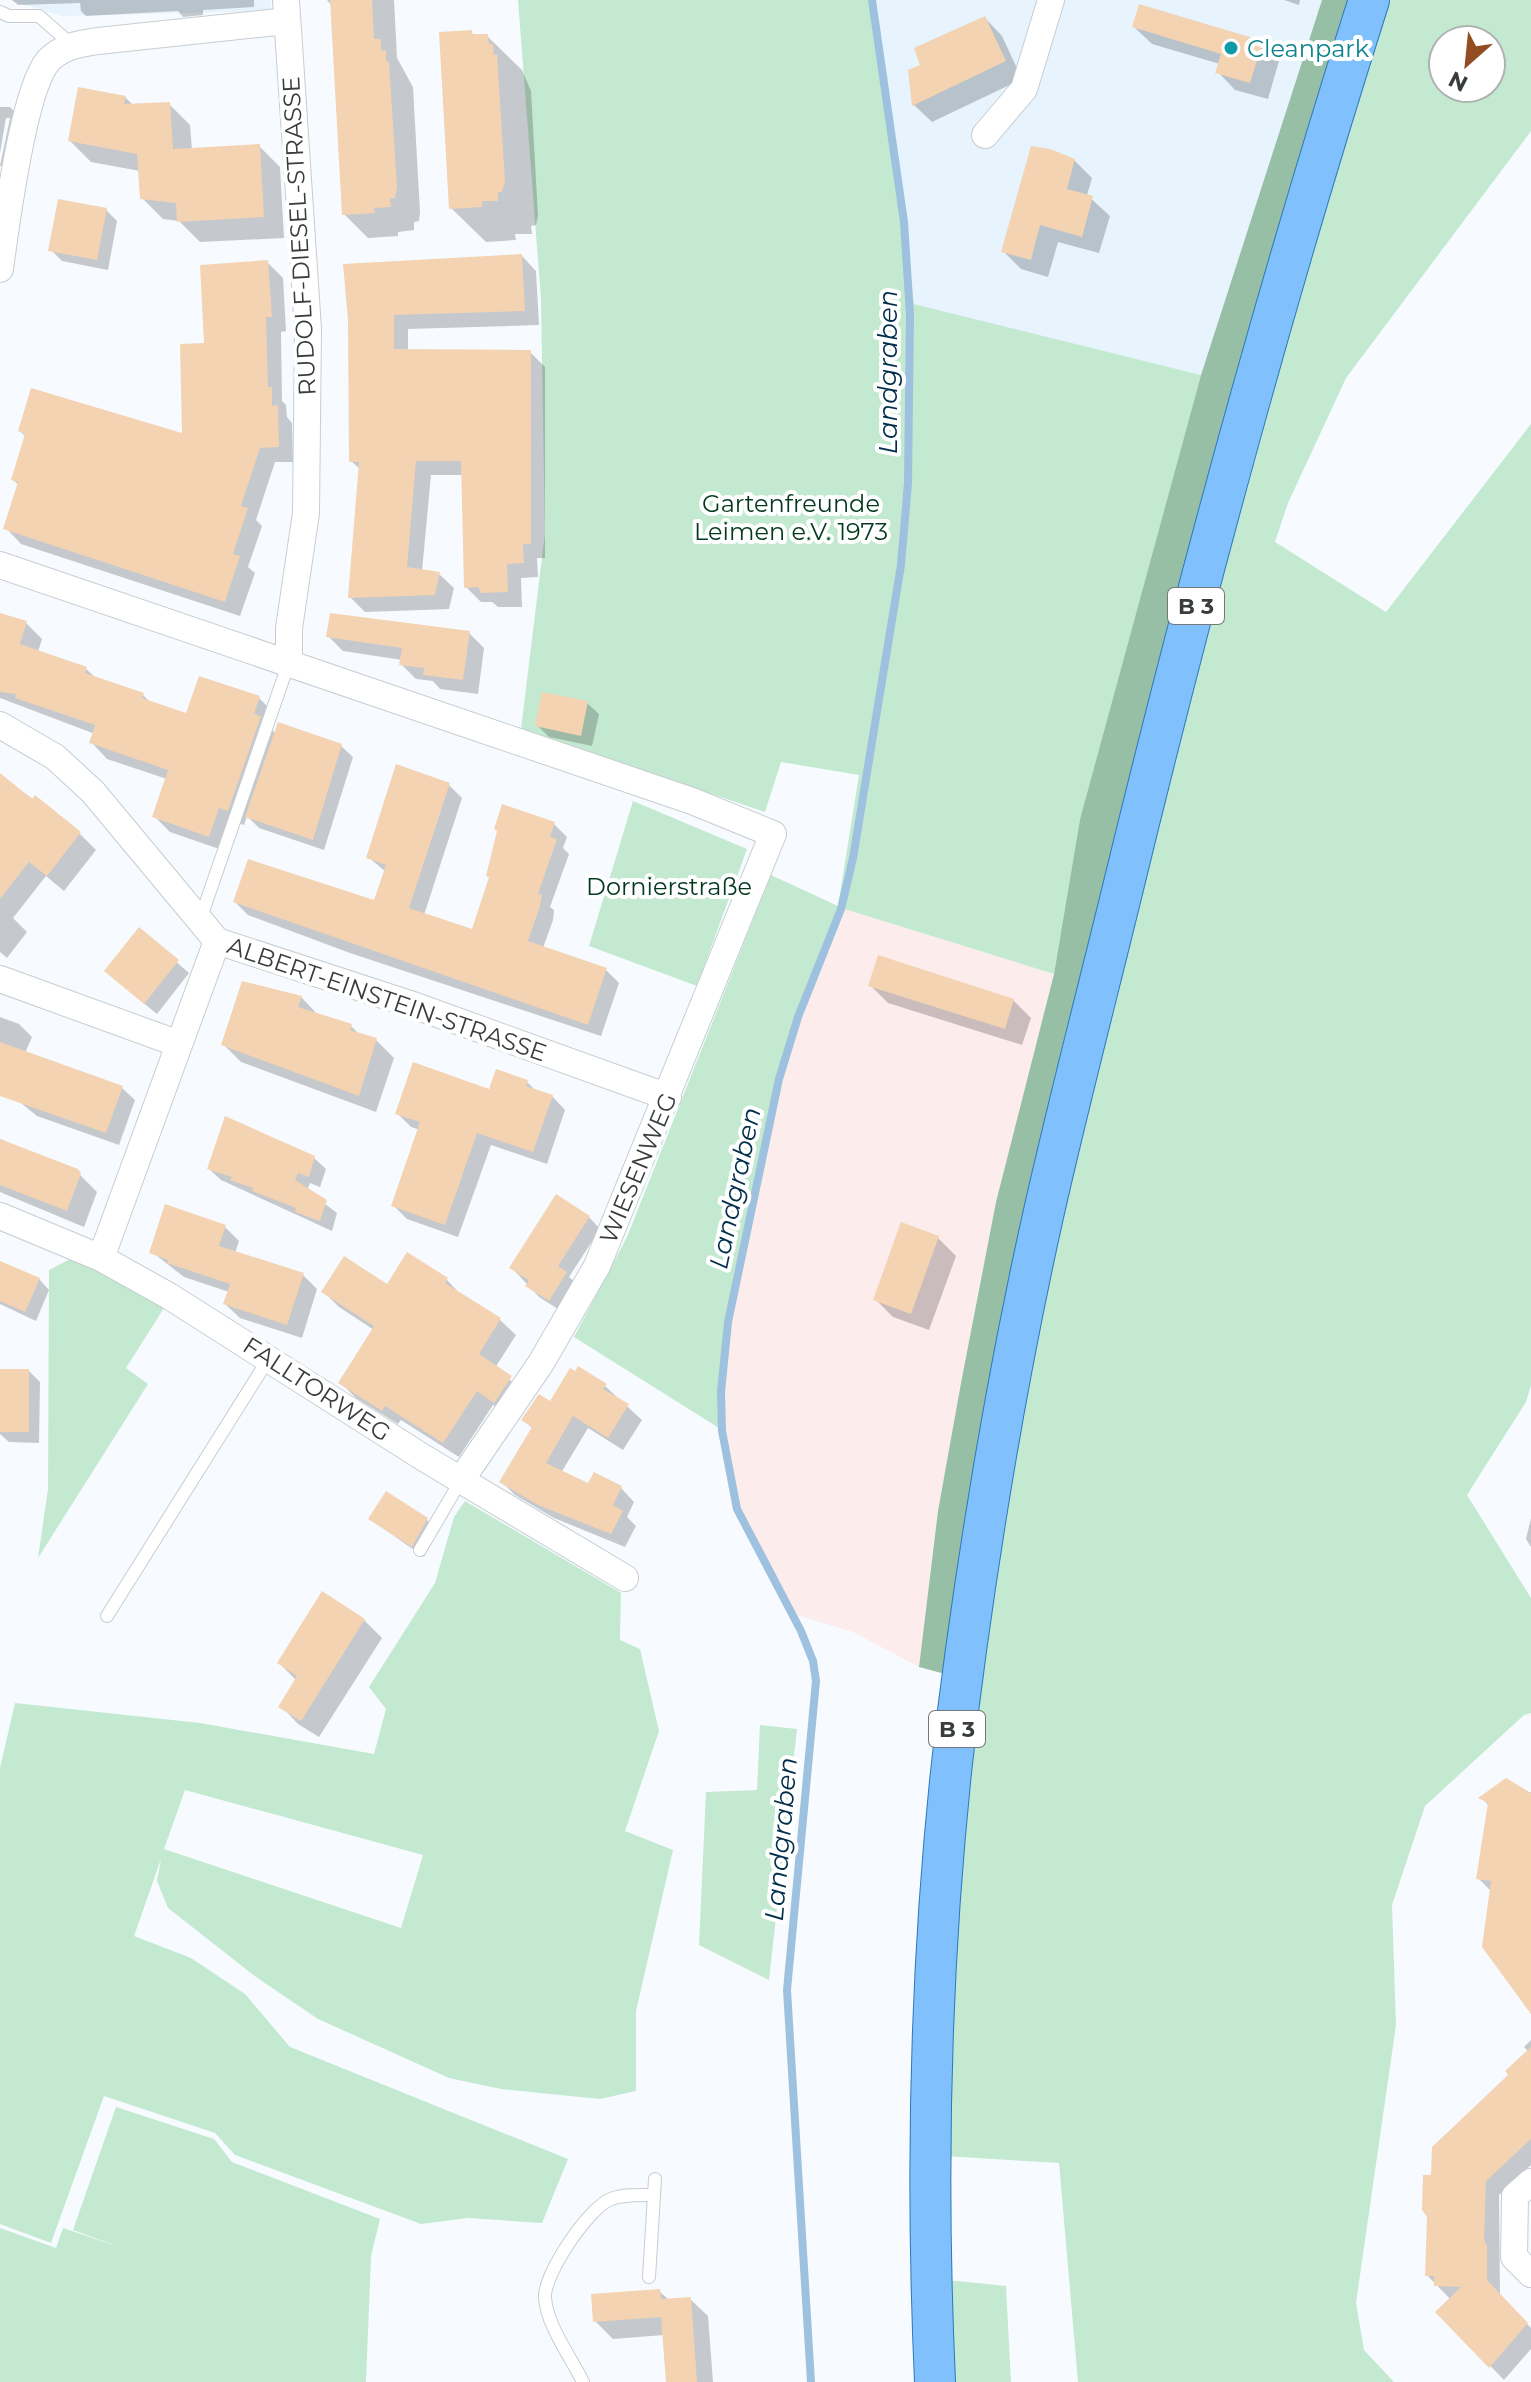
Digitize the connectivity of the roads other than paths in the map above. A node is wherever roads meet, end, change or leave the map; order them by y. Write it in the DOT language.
graph roads {
  1 [pos="1051,0"];
  2 [pos="1369,0"];
  3 [pos="287,11"];
  4 [pos="0,12"];
  5 [pos="72,45"];
  6 [pos="985,135"];
  7 [pos="7,170"];
  8 [pos="0,269"];
  9 [pos="0,565"];
  10 [pos="289,662"];
  11 [pos="0,725"];
  12 [pos="200,920"];
  13 [pos="217,941"];
  14 [pos="0,979"];
  15 [pos="179,1044"];
  16 [pos="668,1097"];
  17 [pos="0,1216"];
  18 [pos="101,1258"];
  19 [pos="269,1358"];
  20 [pos="461,1480"];
  21 [pos="420,1550"];
  22 [pos="625,1578"];
  23 [pos="107,1616"];
  24 [pos="655,2179"];
  25 [pos="1531,2182"];
  26 [pos="654,2195"];
  27 [pos="1531,2274"];
  28 [pos="649,2277"];
  29 [pos="583,2382"];
  30 [pos="935,2382"];
  1 -- 6 [label="street"];
  2 -- 30 [label="main road, B 3"];
  3 -- 5 [label="street"];
  3 -- 10 [label="street, RUDOLF-DIESEL-STRASSE"];
  4 -- 5 [label="lane"];
  5 -- 7 [label="street"];
  7 -- 8 [label="street"];
  9 -- 10 [label="street"];
  10 -- 12 [label="lane"];
  10 -- 16 [label="street, WIESENWEG"];
  11 -- 12 [label="street, ALBERT-EINSTEIN-STRASSE"];
  12 -- 13 [label="street, ALBERT-EINSTEIN-STRASSE"];
  13 -- 15 [label="street"];
  13 -- 16 [label="street, ALBERT-EINSTEIN-STRASSE"];
  14 -- 15 [label="street"];
  15 -- 18 [label="street"];
  16 -- 20 [label="street, WIESENWEG"];
  17 -- 18 [label="street, FALLTORWEG"];
  18 -- 19 [label="street, FALLTORWEG"];
  19 -- 20 [label="street, FALLTORWEG"];
  19 -- 23 [label="lane"];
  20 -- 21 [label="lane"];
  20 -- 22 [label="street, FALLTORWEG"];
  24 -- 26 [label="lane"];
  25 -- 27 [label="street"];
  26 -- 28 [label="lane"];
  26 -- 29 [label="lane"];
}
